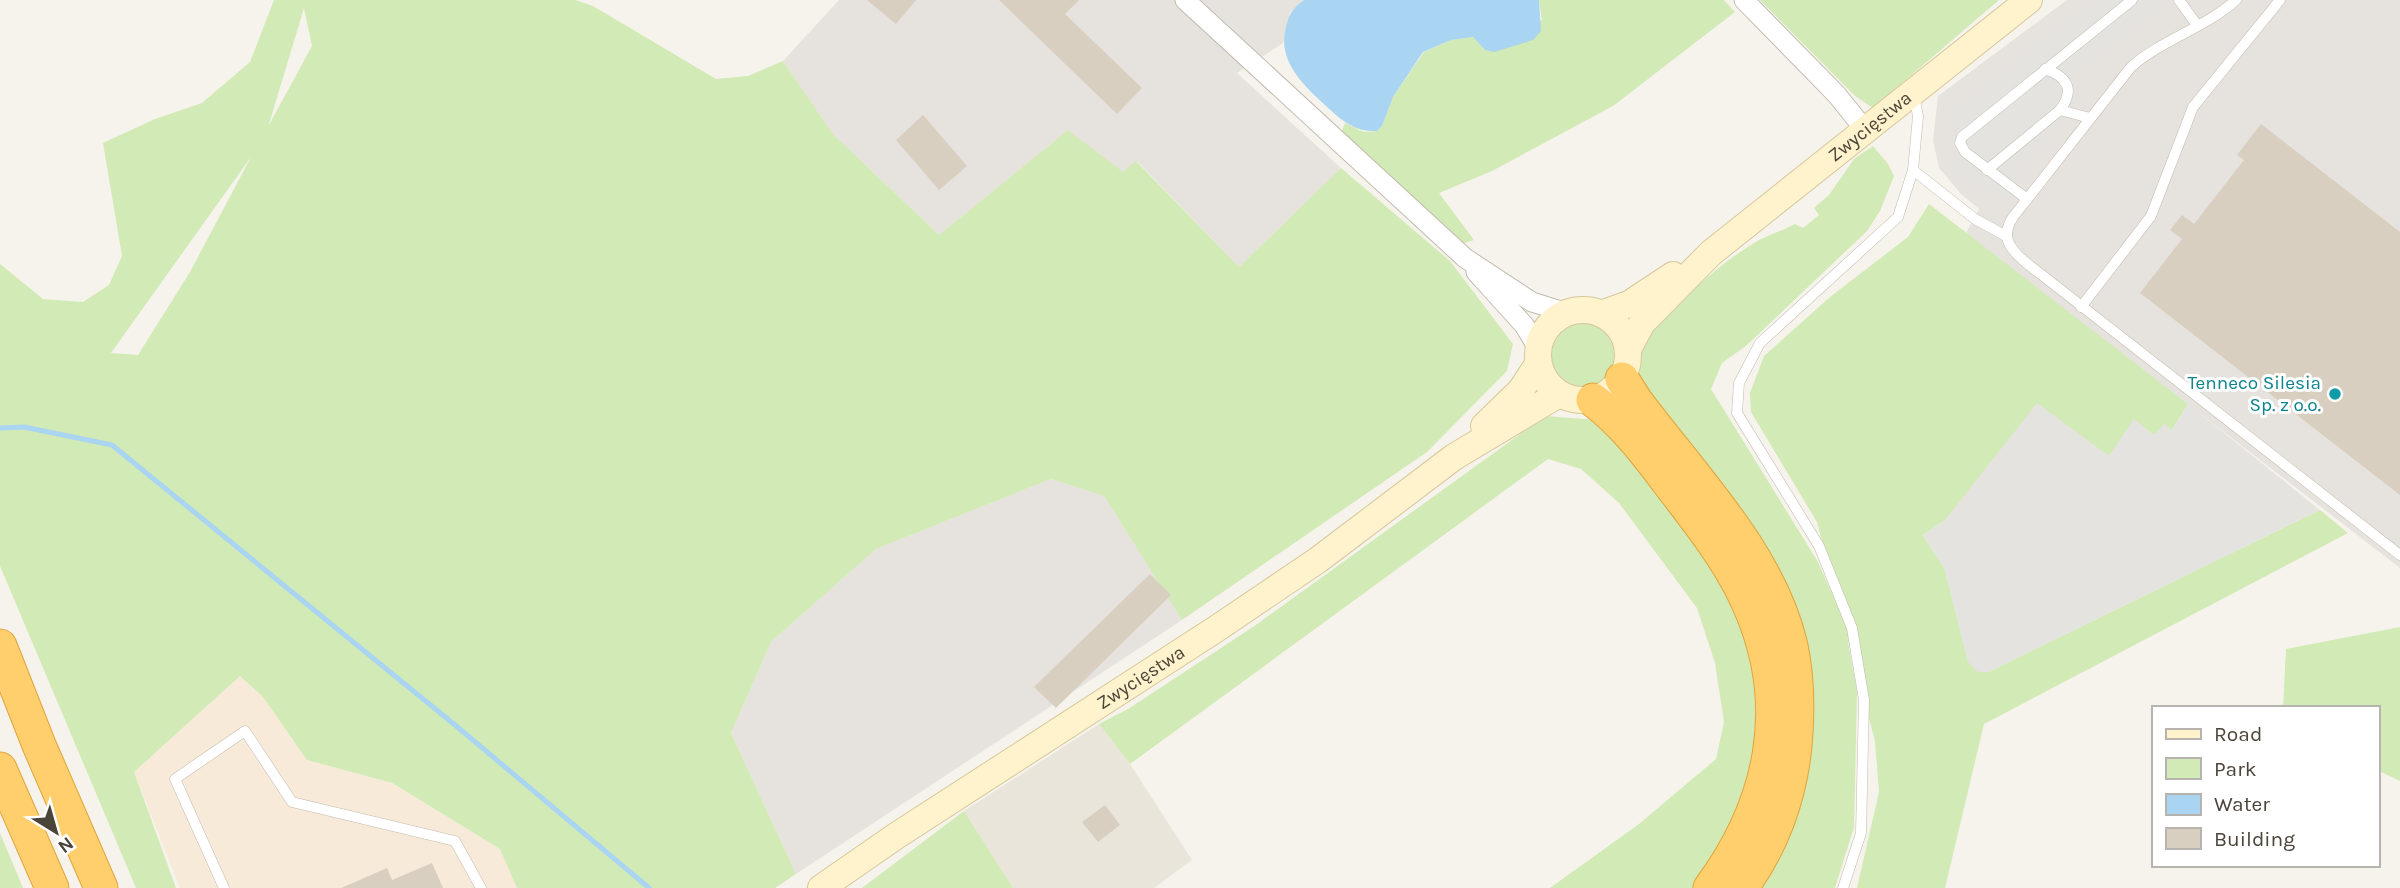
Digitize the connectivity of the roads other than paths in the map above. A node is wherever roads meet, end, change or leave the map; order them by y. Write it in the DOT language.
graph roads {
  1 [pos="1185,0"];
  2 [pos="1744,0"];
  3 [pos="2029,0"];
  4 [pos="2132,0"];
  5 [pos="2179,0"];
  6 [pos="2236,0"];
  7 [pos="2280,0"];
  8 [pos="2197,25"];
  9 [pos="2045,69"];
  10 [pos="1914,92"];
  11 [pos="2060,110"];
  12 [pos="2090,118"];
  13 [pos="1865,130"];
  14 [pos="1913,170"];
  15 [pos="1987,170"];
  16 [pos="2027,199"];
  17 [pos="2006,236"];
  18 [pos="1711,253"];
  19 [pos="1465,258"];
  20 [pos="2081,307"];
  21 [pos="1567,313"];
  22 [pos="1601,314"];
  23 [pos="1538,356"];
  24 [pos="1625,364"];
  25 [pos="1559,394"];
  26 [pos="1593,400"];
  27 [pos="1454,457"];
  28 [pos="2400,555"];
  29 [pos="0,646"];
  30 [pos="0,769"];
  31 [pos="52,888"];
  32 [pos="101,888"];
  33 [pos="224,888"];
  34 [pos="481,888"];
  35 [pos="821,888"];
  36 [pos="1710,888"];
  37 [pos="1741,888"];
  38 [pos="1843,888"];
  1 -- 19 [label="street"];
  2 -- 13 [label="street"];
  3 -- 10 [label="main road, Zwycięstwa"];
  4 -- 9 [label="lane"];
  5 -- 8 [label="lane"];
  6 -- 8 [label="lane"];
  7 -- 20 [label="lane"];
  8 -- 12 [label="lane"];
  9 -- 11 [label="lane"];
  9 -- 15 [label="lane"];
  10 -- 13 [label="main road, Zwycięstwa"];
  10 -- 14 [label="lane"];
  11 -- 12 [label="lane"];
  11 -- 15 [label="lane"];
  12 -- 16 [label="lane"];
  13 -- 18 [label="main road, Zwycięstwa"];
  14 -- 17 [label="lane"];
  14 -- 38 [label="lane"];
  15 -- 16 [label="lane"];
  16 -- 17 [label="lane"];
  17 -- 20 [label="lane"];
  18 -- 22 [label="main road, Zwycięstwa"];
  18 -- 24 [label="main road, Zwycięstwa"];
  19 -- 21 [label="street"];
  19 -- 23 [label="street"];
  20 -- 28 [label="lane"];
  21 -- 22 [label="main road"];
  21 -- 23 [label="main road"];
  22 -- 24 [label="main road"];
  23 -- 25 [label="main road"];
  23 -- 27 [label="main road, Zwycięstwa"];
  24 -- 26 [label="main road"];
  24 -- 37 [label="highway"];
  25 -- 26 [label="main road"];
  25 -- 27 [label="main road, Zwycięstwa"];
  26 -- 36 [label="highway"];
  27 -- 35 [label="main road, Zwycięstwa"];
  29 -- 32 [label="highway"];
  30 -- 31 [label="highway"];
  33 -- 34 [label="lane"];
}
